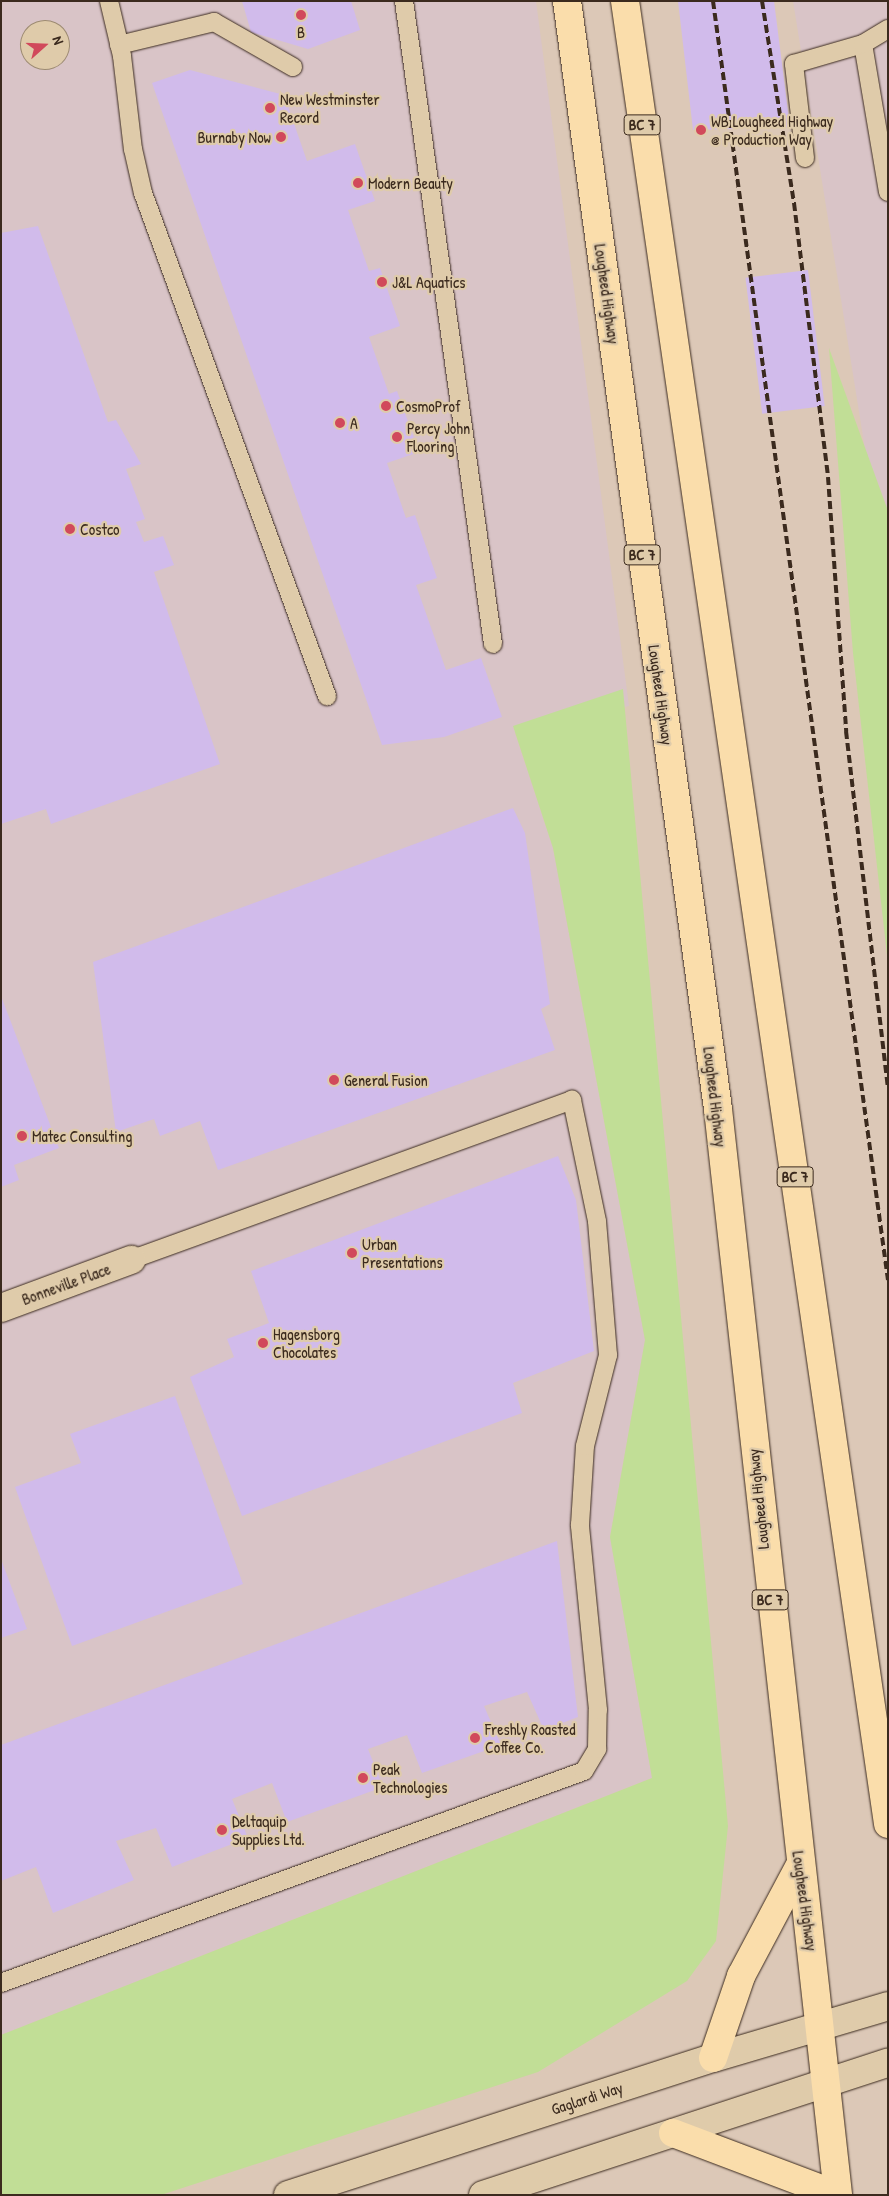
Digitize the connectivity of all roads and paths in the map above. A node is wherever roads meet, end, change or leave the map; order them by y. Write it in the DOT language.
graph roads {
  1 [pos="109,1"];
  2 [pos="404,1"];
  3 [pos="567,1"];
  4 [pos="626,1"];
  5 [pos="888,29"];
  6 [pos="863,44"];
  7 [pos="119,45"];
  8 [pos="294,68"];
  9 [pos="806,158"];
  10 [pos="888,192"];
  11 [pos="493,644"];
  12 [pos="327,696"];
  13 [pos="131,1260"];
  14 [pos="1,1308"];
  15 [pos="888,1824"];
  16 [pos="800,1865"];
  17 [pos="1,1983"];
  18 [pos="888,2006"];
  19 [pos="821,2026"];
  20 [pos="713,2058"];
  21 [pos="888,2062"];
  22 [pos="825,2081"];
  23 [pos="673,2133"];
  24 [pos="288,2195"];
  25 [pos="483,2195"];
  26 [pos="838,2195"];
  1 -- 7 [label="lane"];
  2 -- 11 [label="lane"];
  3 -- 16 [label="main road, Lougheed Highway / BC 7"];
  4 -- 15 [label="main road, BC 7"];
  5 -- 6 [label="lane"];
  6 -- 9 [label="lane"];
  6 -- 10 [label="lane"];
  7 -- 8 [label="lane"];
  7 -- 12 [label="lane"];
  13 -- 14 [label="main road, Bonneville Place"];
  13 -- 17 [label="lane"];
  16 -- 19 [label="main road, Lougheed Highway / BC 7"];
  16 -- 20 [label="main road"];
  18 -- 19 [label="main road, Gaglardi Way"];
  19 -- 20 [label="main road, Gaglardi Way"];
  19 -- 22 [label="main road, Lougheed Highway / BC 7"];
  20 -- 24 [label="main road, Gaglardi Way"];
  21 -- 22 [label="main road"];
  22 -- 23 [label="main road"];
  22 -- 26 [label="main road, Lougheed Highway / BC 7"];
  23 -- 25 [label="main road"];
  23 -- 26 [label="main road"];
}
